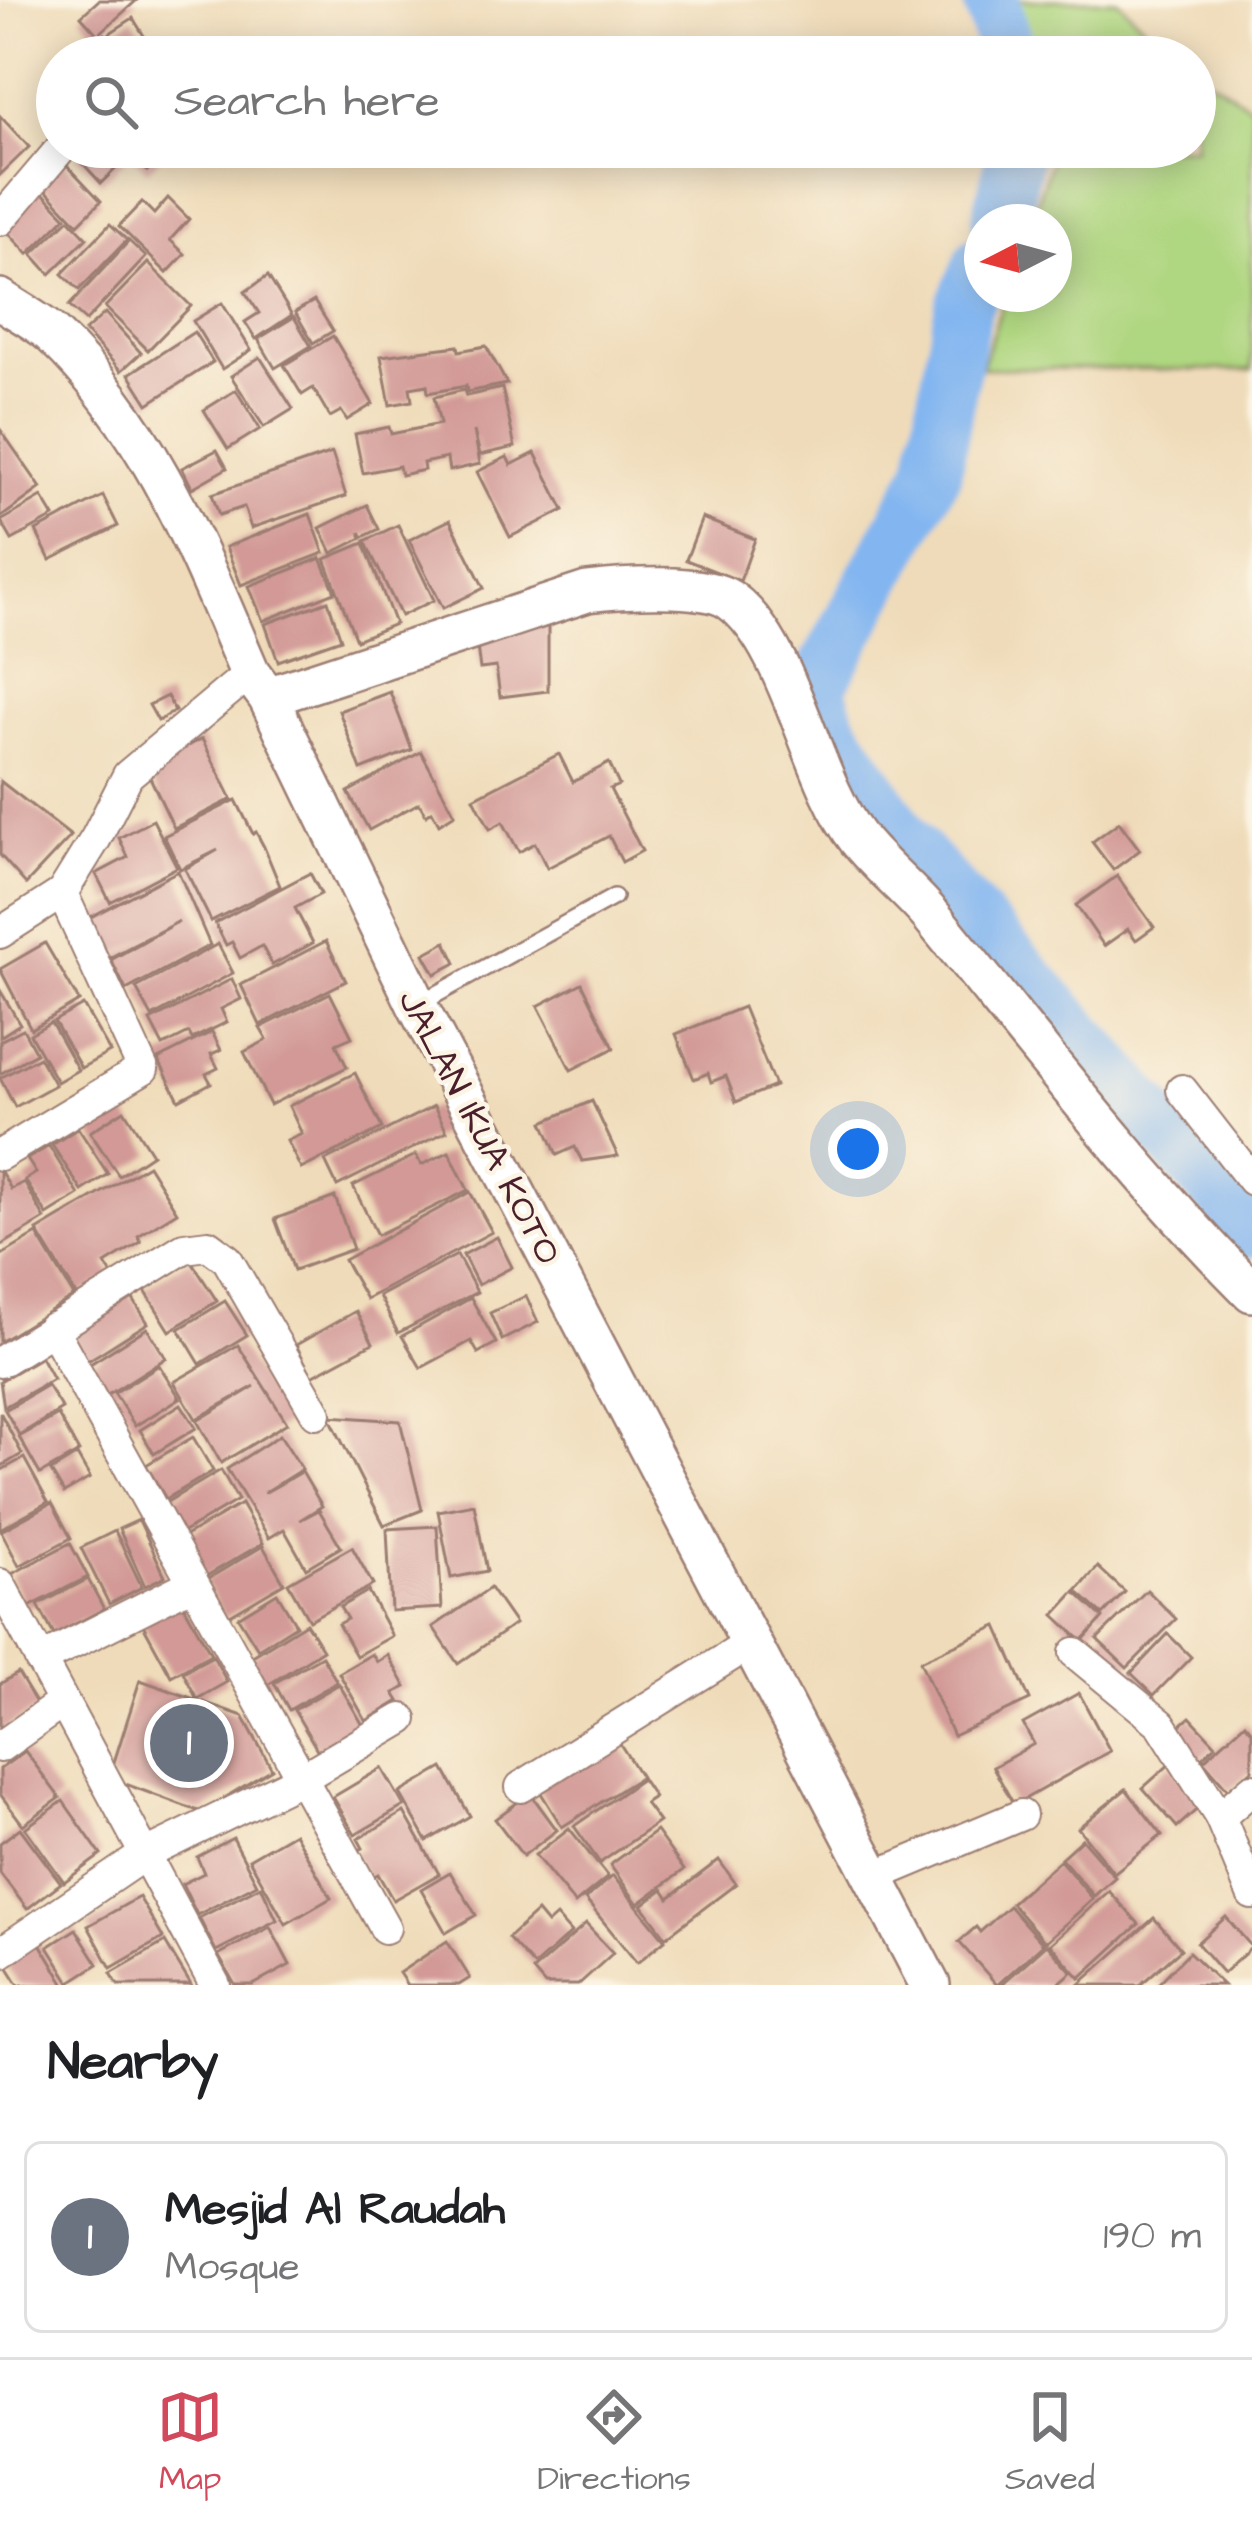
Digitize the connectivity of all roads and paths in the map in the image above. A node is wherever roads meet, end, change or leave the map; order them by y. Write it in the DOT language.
graph roads {
  1 [pos="44,168"];
  2 [pos="0,220"];
  3 [pos="0,298"];
  4 [pos="259,685"];
  5 [pos="62,892"];
  6 [pos="614,897"];
  7 [pos="0,933"];
  8 [pos="417,1005"];
  9 [pos="1182,1090"];
  10 [pos="0,1155"];
  11 [pos="1252,1180"];
  12 [pos="1252,1292"];
  13 [pos="52,1328"];
  14 [pos="0,1362"];
  15 [pos="316,1413"];
  16 [pos="193,1583"];
  17 [pos="0,1584"];
  18 [pos="751,1643"];
  19 [pos="1075,1653"];
  20 [pos="40,1660"];
  21 [pos="62,1702"];
  22 [pos="402,1719"];
  23 [pos="0,1748"];
  24 [pos="302,1778"];
  25 [pos="521,1787"];
  26 [pos="1252,1789"];
  27 [pos="1021,1815"];
  28 [pos="1220,1817"];
  29 [pos="144,1855"];
  30 [pos="873,1877"];
  31 [pos="1252,1894"];
  32 [pos="385,1928"];
  33 [pos="0,1953"];
  34 [pos="215,1985"];
  35 [pos="930,1985"];
  1 -- 2 [label="street"];
  3 -- 4 [label="street, JALAN IKUA KOTO"];
  4 -- 5 [label="street"];
  4 -- 8 [label="street, JALAN IKUA KOTO"];
  4 -- 12 [label="street"];
  5 -- 7 [label="street"];
  5 -- 10 [label="street"];
  6 -- 8 [label="lane"];
  8 -- 18 [label="street, JALAN IKUA KOTO"];
  9 -- 11 [label="street"];
  13 -- 14 [label="street"];
  13 -- 15 [label="street"];
  13 -- 16 [label="street"];
  16 -- 20 [label="street"];
  16 -- 24 [label="street"];
  17 -- 20 [label="street"];
  18 -- 25 [label="street"];
  18 -- 30 [label="street, JALAN IKUA KOTO"];
  19 -- 28 [label="street"];
  20 -- 21 [label="street"];
  21 -- 23 [label="street"];
  21 -- 29 [label="street"];
  22 -- 24 [label="street"];
  24 -- 29 [label="street"];
  24 -- 32 [label="street"];
  26 -- 28 [label="street"];
  27 -- 30 [label="street"];
  28 -- 31 [label="street"];
  29 -- 33 [label="street"];
  29 -- 34 [label="street"];
  30 -- 35 [label="street, JALAN IKUA KOTO"];
}
